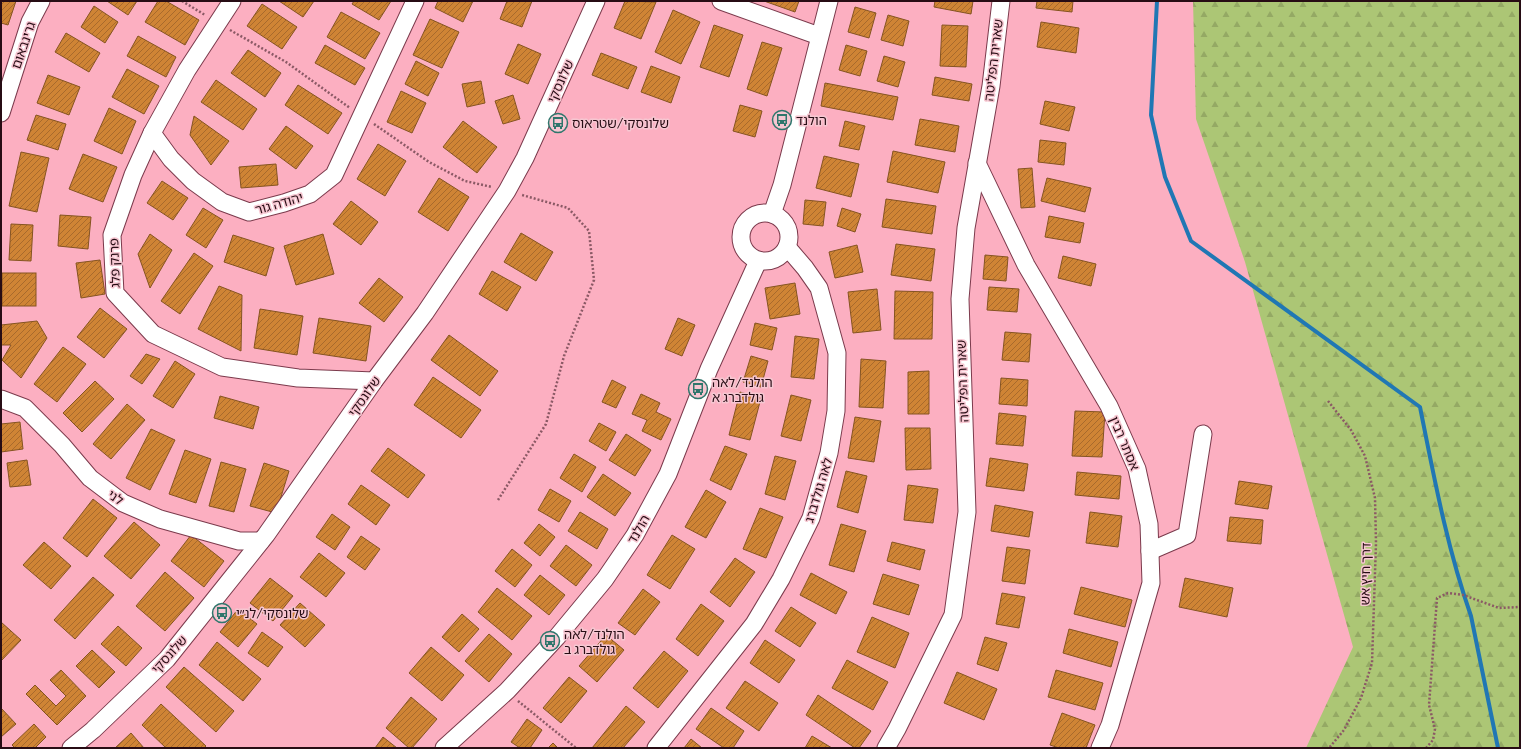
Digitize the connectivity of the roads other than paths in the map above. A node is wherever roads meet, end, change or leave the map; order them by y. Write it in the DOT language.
graph roads {
  1 [pos="41,1"];
  2 [pos="232,1"];
  3 [pos="414,1"];
  4 [pos="596,1"];
  5 [pos="721,1"];
  6 [pos="828,1"];
  7 [pos="1001,1"];
  8 [pos="819,36"];
  9 [pos="1,113"];
  10 [pos="152,133"];
  11 [pos="977,163"];
  12 [pos="772,214"];
  13 [pos="787,247"];
  14 [pos="758,261"];
  15 [pos="374,381"];
  16 [pos="1,399"];
  17 [pos="1203,434"];
  18 [pos="260,541"];
  19 [pos="1150,551"];
  20 [pos="71,748"];
  21 [pos="444,748"];
  22 [pos="656,748"];
  23 [pos="886,748"];
  24 [pos="1100,748"];
  1 -- 9 [label="street, גרינבאום"];
  2 -- 10 [label="street, פרנק פלג"];
  3 -- 10 [label="street, יהודה גור"];
  4 -- 15 [label="street, שלונסקי"];
  5 -- 8 [label="street"];
  6 -- 8 [label="street"];
  7 -- 11 [label="street, שארית הפליטה"];
  8 -- 12 [label="street"];
  10 -- 15 [label="street, פרנק פלג"];
  11 -- 19 [label="street, אסתר רבין"];
  11 -- 23 [label="street, שארית הפליטה"];
  12 -- 13 [label="street"];
  12 -- 14 [label="street"];
  13 -- 14 [label="street"];
  13 -- 22 [label="street, לאה גולדברג"];
  14 -- 21 [label="street, הולנד"];
  15 -- 18 [label="street, שלונסקי"];
  16 -- 18 [label="street, לני"];
  17 -- 19 [label="street"];
  18 -- 20 [label="street, שלונסקי"];
  19 -- 24 [label="street, אסתר רבין"];
}
